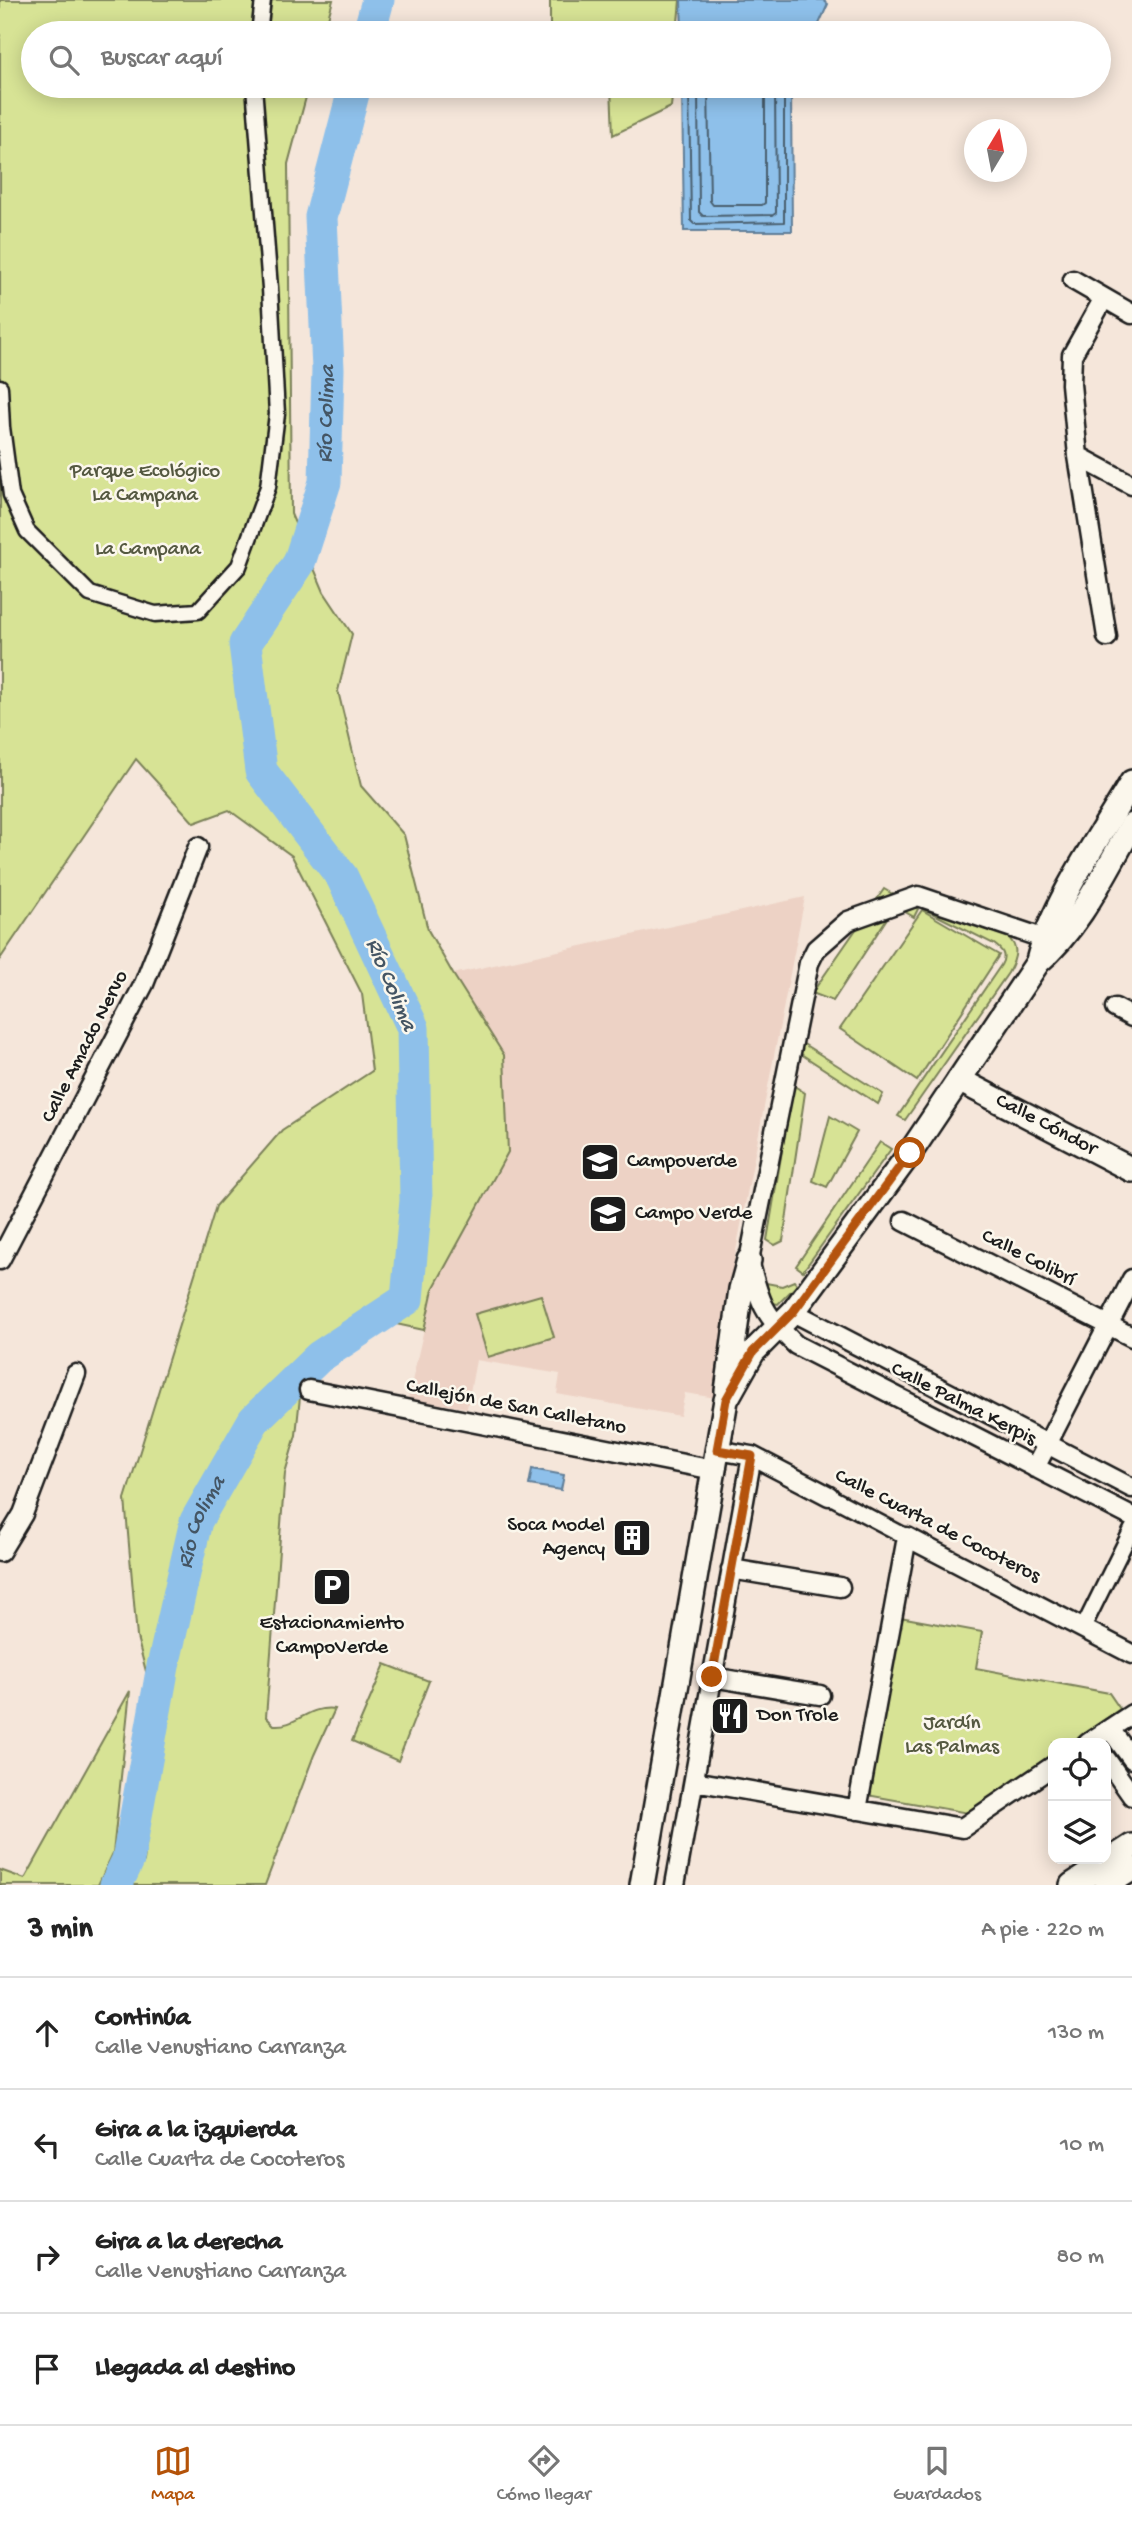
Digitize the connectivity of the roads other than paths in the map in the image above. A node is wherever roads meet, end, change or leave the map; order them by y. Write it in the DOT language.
graph roads {
  1 [pos="263,0"];
  2 [pos="260,21"];
  3 [pos="255,98"];
  4 [pos="1073,280"];
  5 [pos="1104,298"];
  6 [pos="1132,314"];
  7 [pos="0,387"];
  8 [pos="1078,456"];
  9 [pos="1132,485"];
  10 [pos="1107,637"];
  11 [pos="1132,782"];
  12 [pos="1132,825"];
  13 [pos="198,847"];
  14 [pos="1107,847"];
  15 [pos="1051,941"];
  16 [pos="1115,1008"];
  17 [pos="1132,1017"];
  18 [pos="959,1080"];
  19 [pos="1132,1170"];
  20 [pos="904,1221"];
  21 [pos="0,1260"];
  22 [pos="749,1260"];
  23 [pos="1132,1279"];
  24 [pos="785,1320"];
  25 [pos="1108,1325"];
  26 [pos="1132,1337"];
  27 [pos="76,1374"];
  28 [pos="309,1390"];
  29 [pos="726,1400"];
  30 [pos="1047,1444"];
  31 [pos="752,1456"];
  32 [pos="716,1460"];
  33 [pos="1035,1468"];
  34 [pos="1132,1488"];
  35 [pos="829,1496"];
  36 [pos="1132,1517"];
  37 [pos="1132,1529"];
  38 [pos="907,1537"];
  39 [pos="0,1552"];
  40 [pos="731,1569"];
  41 [pos="840,1587"];
  42 [pos="1083,1628"];
  43 [pos="1132,1654"];
  44 [pos="712,1677"];
  45 [pos="820,1695"];
  46 [pos="1132,1714"];
  47 [pos="1110,1728"];
  48 [pos="1096,1738"];
  49 [pos="1132,1759"];
  50 [pos="1111,1766"];
  51 [pos="1048,1769"];
  52 [pos="694,1781"];
  53 [pos="1132,1796"];
  54 [pos="857,1810"];
  55 [pos="1132,1846"];
  56 [pos="1132,1869"];
  57 [pos="642,1885"];
  58 [pos="675,1885"];
  59 [pos="1072,1885"];
  60 [pos="1106,1885"];
  1 -- 2 [label="street"];
  3 -- 7 [label="street"];
  4 -- 5 [label="street"];
  5 -- 6 [label="street"];
  5 -- 8 [label="street"];
  8 -- 9 [label="street"];
  8 -- 10 [label="street"];
  11 -- 14 [label="street"];
  12 -- 14 [label="street"];
  13 -- 21 [label="street, Calle Amado Nervo"];
  14 -- 15 [label="street"];
  15 -- 18 [label="street"];
  15 -- 22 [label="street"];
  16 -- 17 [label="street"];
  18 -- 19 [label="street, Calle Cóndor"];
  18 -- 24 [label="street"];
  20 -- 25 [label="street, Calle Colibrí"];
  22 -- 24 [label="street"];
  22 -- 29 [label="street"];
  23 -- 25 [label="street"];
  24 -- 29 [label="street"];
  24 -- 30 [label="street, Calle Palma Kerpis"];
  24 -- 33 [label="street, Calle Palma Kerpis"];
  25 -- 26 [label="street, Calle Colibrí"];
  25 -- 30 [label="street"];
  27 -- 39 [label="street"];
  28 -- 32 [label="street, Callejón de San Calletano"];
  29 -- 32 [label="street"];
  30 -- 33 [label="street"];
  30 -- 34 [label="street, Calle Palma Kerpis"];
  31 -- 32 [label="street, Calle Cuarta de Cocoteros"];
  31 -- 35 [label="street, Calle Cuarta de Cocoteros"];
  31 -- 40 [label="street"];
  32 -- 57 [label="street"];
  33 -- 36 [label="street, Calle Palma Kerpis"];
  35 -- 38 [label="street, Calle Cuarta de Cocoteros"];
  37 -- 42 [label="street"];
  38 -- 42 [label="street, Calle Cuarta de Cocoteros"];
  38 -- 54 [label="street"];
  40 -- 41 [label="street"];
  40 -- 44 [label="street"];
  42 -- 43 [label="street, Calle Cuarta de Cocoteros"];
  44 -- 45 [label="street"];
  44 -- 52 [label="street"];
  46 -- 47 [label="street"];
  47 -- 48 [label="street"];
  47 -- 49 [label="street"];
  50 -- 53 [label="street"];
  51 -- 54 [label="street"];
  52 -- 54 [label="street"];
  52 -- 58 [label="street"];
  55 -- 59 [label="street"];
  56 -- 60 [label="street"];
}
